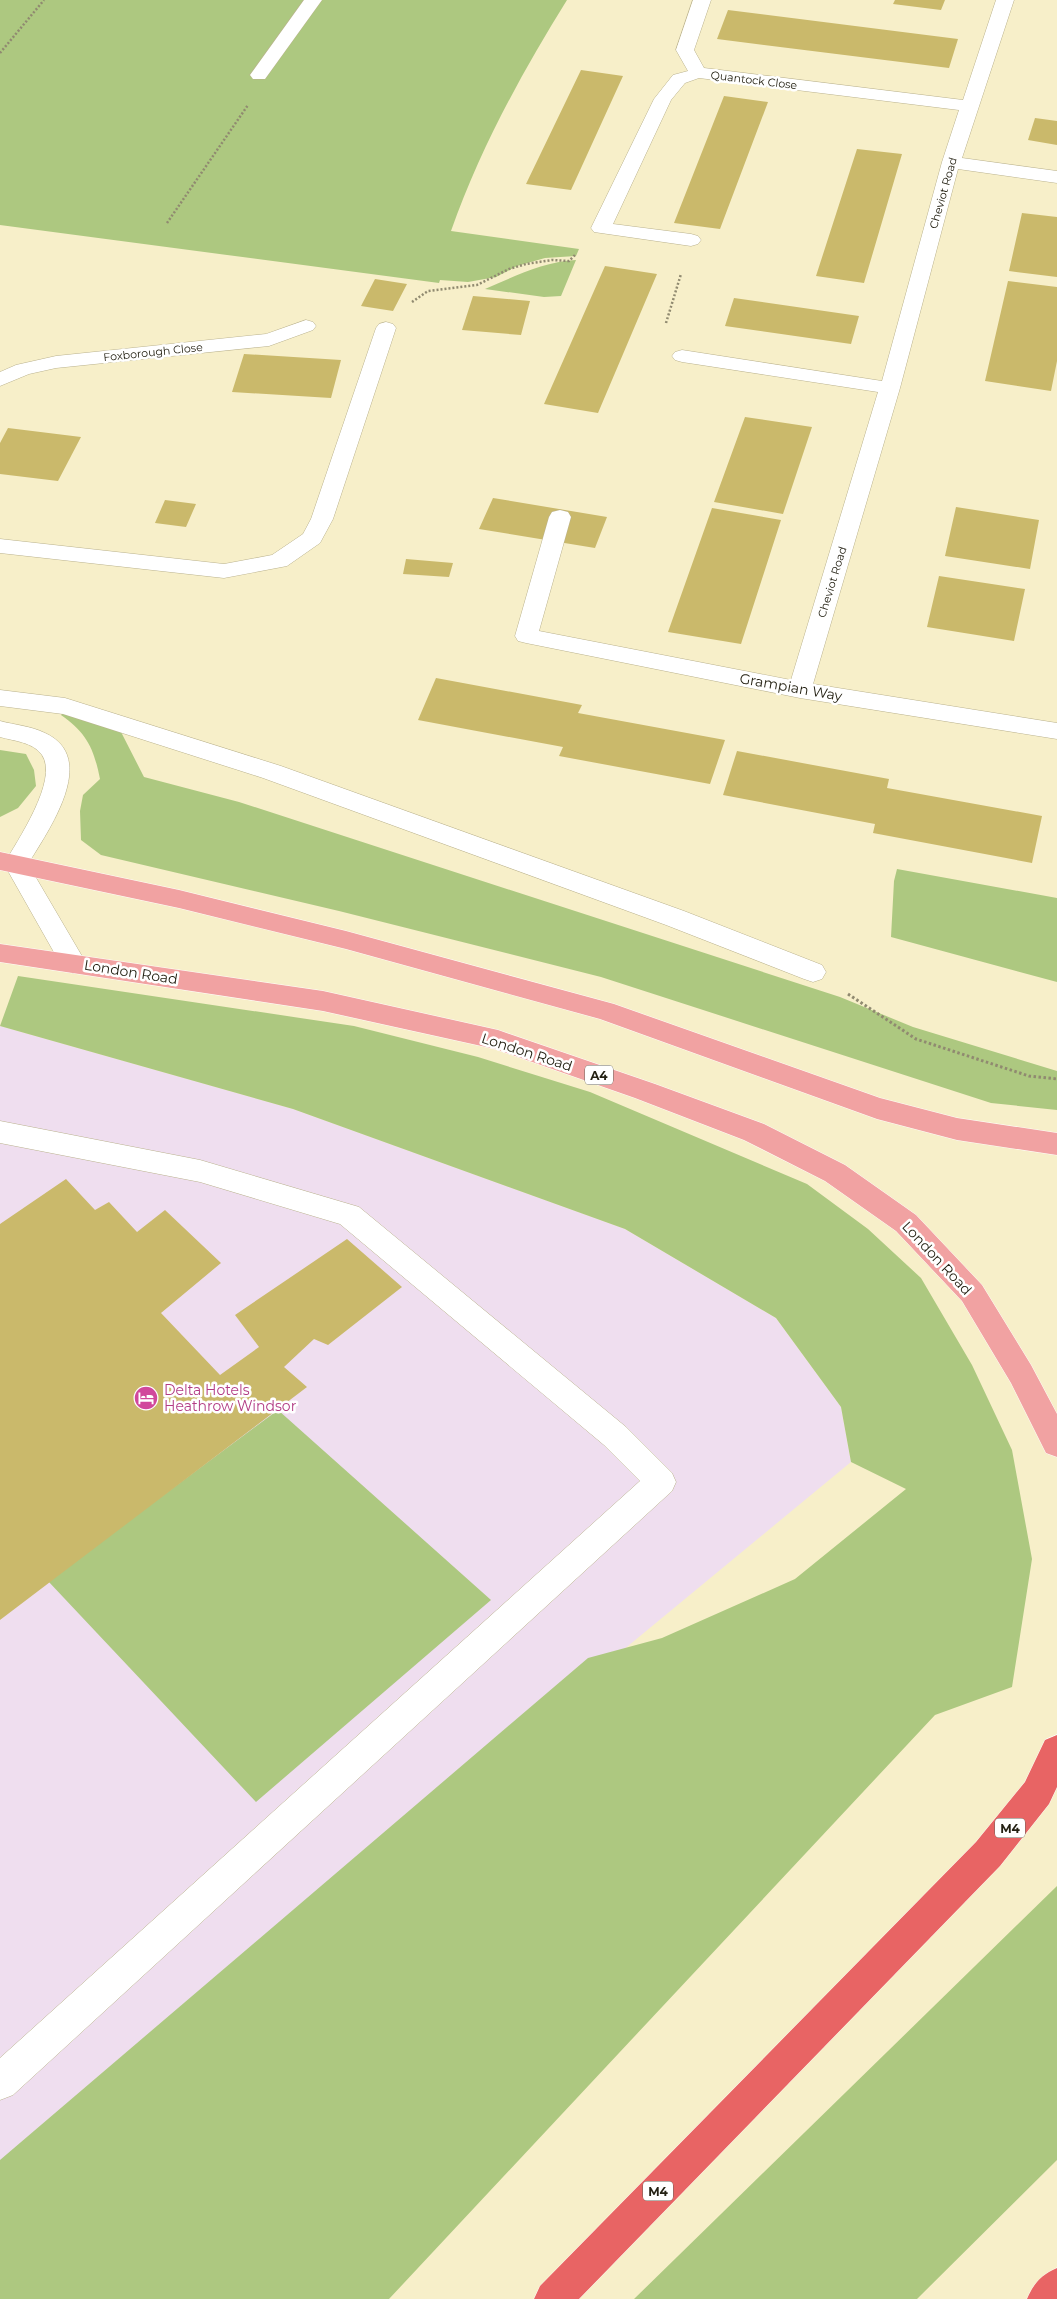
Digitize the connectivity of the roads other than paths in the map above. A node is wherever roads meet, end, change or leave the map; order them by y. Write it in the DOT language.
graph roads {
  1 [pos="314,0"];
  2 [pos="702,0"];
  3 [pos="1006,0"];
  4 [pos="698,73"];
  5 [pos="259,75"];
  6 [pos="969,106"];
  7 [pos="951,162"];
  8 [pos="1057,177"];
  9 [pos="692,240"];
  10 [pos="306,326"];
  11 [pos="386,328"];
  12 [pos="682,356"];
  13 [pos="0,380"];
  14 [pos="890,388"];
  15 [pos="560,517"];
  16 [pos="0,546"];
  17 [pos="800,690"];
  18 [pos="0,698"];
  19 [pos="0,729"];
  20 [pos="1057,731"];
  21 [pos="8,862"];
  22 [pos="0,953"];
  23 [pos="73,963"];
  24 [pos="813,972"];
  25 [pos="0,1132"];
  26 [pos="1057,1144"];
  27 [pos="1057,1444"];
  28 [pos="1057,1751"];
  29 [pos="0,2082"];
  30 [pos="1057,2287"];
  31 [pos="553,2299"];
  32 [pos="1046,2299"];
  1 -- 5 [label="street"];
  2 -- 4 [label="street"];
  3 -- 6 [label="street, Cheviot Road"];
  4 -- 6 [label="street, Quantock Close"];
  4 -- 9 [label="street, Quantock Close"];
  6 -- 7 [label="street, Cheviot Road"];
  7 -- 8 [label="street"];
  7 -- 14 [label="street, Cheviot Road"];
  10 -- 13 [label="street, Foxborough Close"];
  11 -- 16 [label="street"];
  12 -- 14 [label="street"];
  14 -- 17 [label="street, Cheviot Road"];
  15 -- 17 [label="street, Grampian Way"];
  17 -- 20 [label="street, Grampian Way"];
  18 -- 24 [label="street"];
  19 -- 21 [label="street"];
  21 -- 23 [label="street"];
  21 -- 26 [label="main road"];
  22 -- 23 [label="main road, London Road / A4"];
  23 -- 27 [label="main road, London Road / A4"];
  25 -- 29 [label="street"];
  28 -- 31 [label="highway, M4"];
  30 -- 32 [label="highway"];
}
